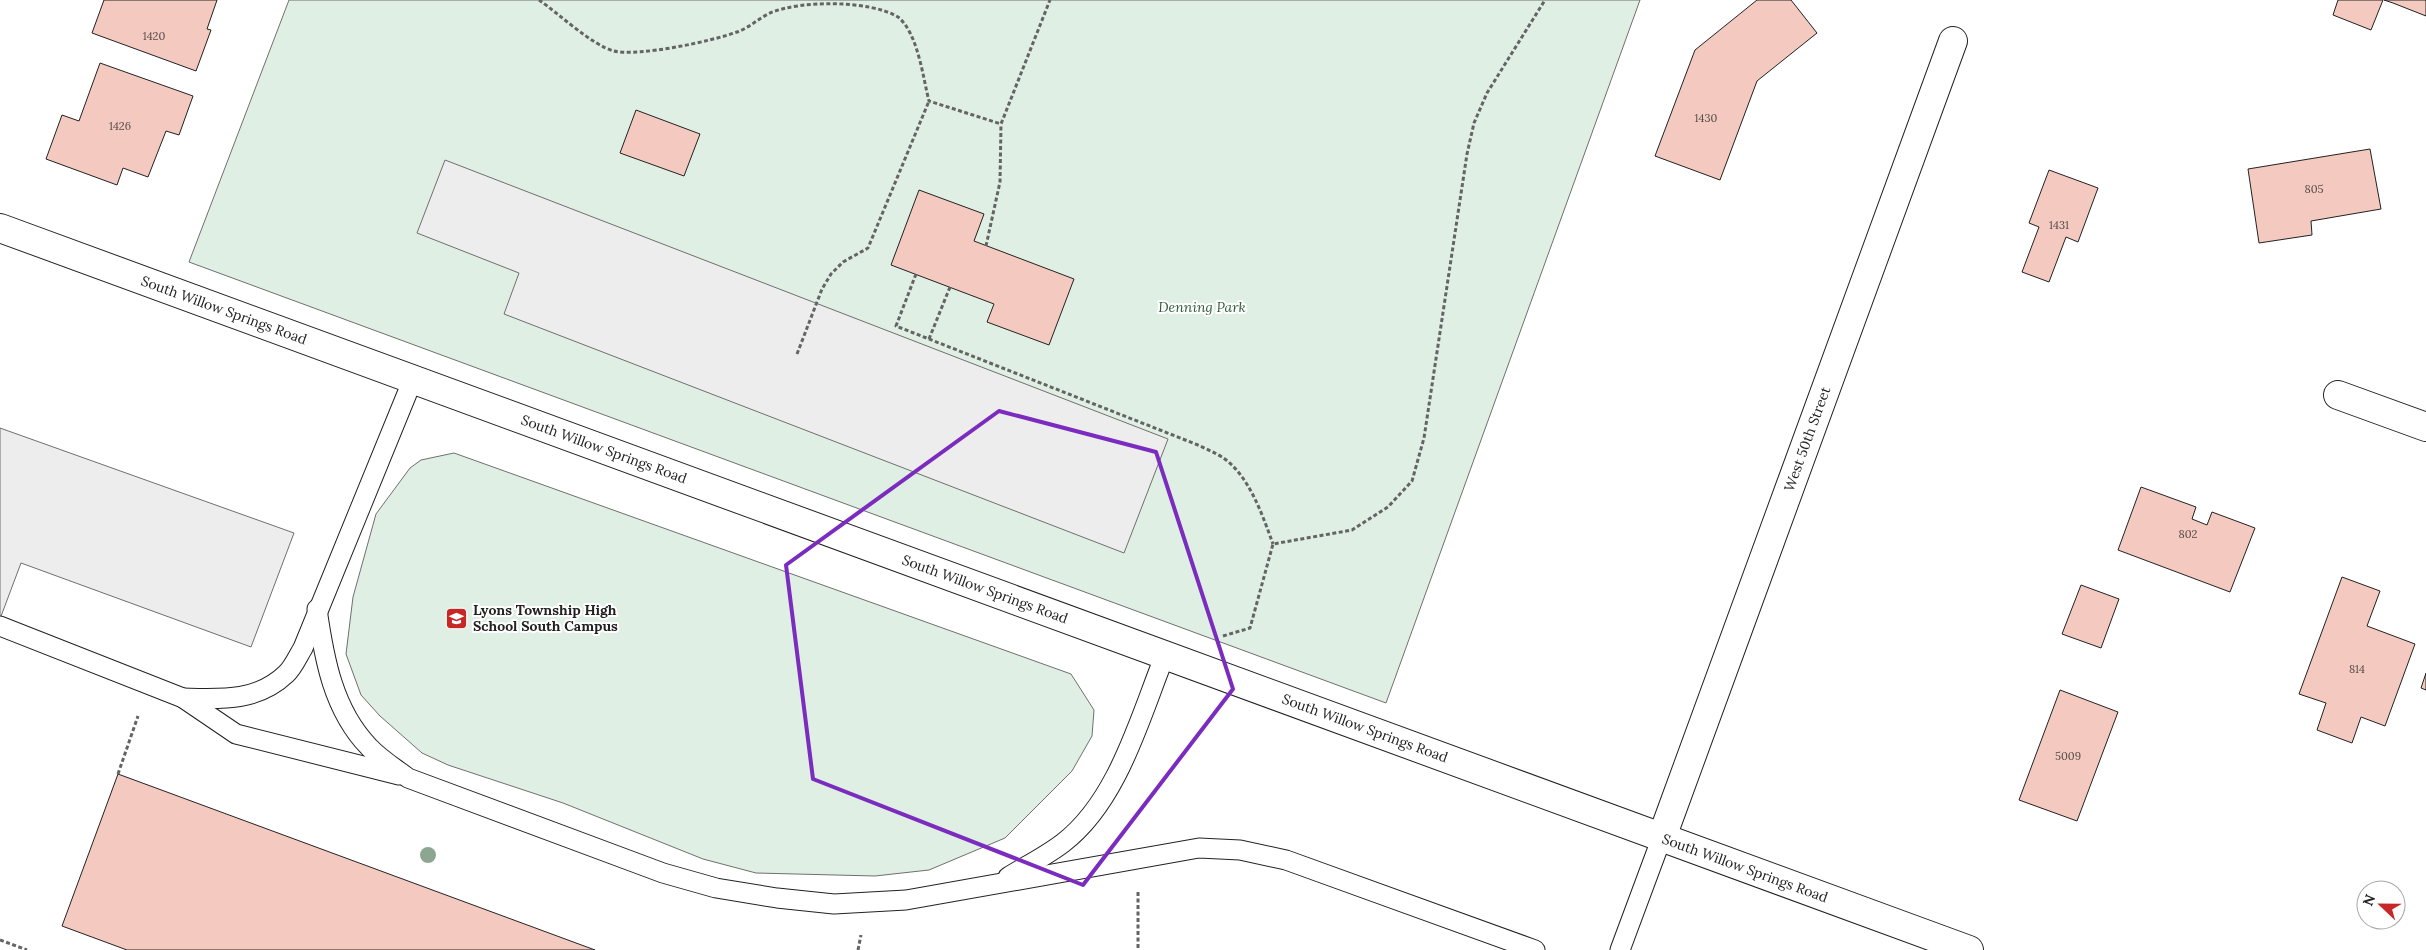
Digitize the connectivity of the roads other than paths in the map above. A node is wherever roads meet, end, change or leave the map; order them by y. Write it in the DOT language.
graph roads {
  1 [pos="1952,40"];
  2 [pos="0,228"];
  3 [pos="413,379"];
  4 [pos="2338,395"];
  5 [pos="2426,427"];
  6 [pos="317,609"];
  7 [pos="0,626"];
  8 [pos="1165,655"];
  9 [pos="183,698"];
  10 [pos="408,778"];
  11 [pos="1662,837"];
  12 [pos="998,883"];
  13 [pos="1535,950"];
  14 [pos="1620,950"];
  15 [pos="1969,950"];
  1 -- 11 [label="street, West 50th Street"];
  2 -- 3 [label="street, South Willow Springs Road"];
  3 -- 6 [label="lane"];
  3 -- 8 [label="street, South Willow Springs Road"];
  4 -- 5 [label="street"];
  6 -- 9 [label="lane"];
  6 -- 10 [label="lane"];
  7 -- 9 [label="lane"];
  8 -- 11 [label="street, South Willow Springs Road"];
  8 -- 12 [label="lane"];
  9 -- 10 [label="lane"];
  10 -- 12 [label="lane"];
  11 -- 14 [label="lane"];
  11 -- 15 [label="street, South Willow Springs Road"];
  12 -- 13 [label="lane"];
}
